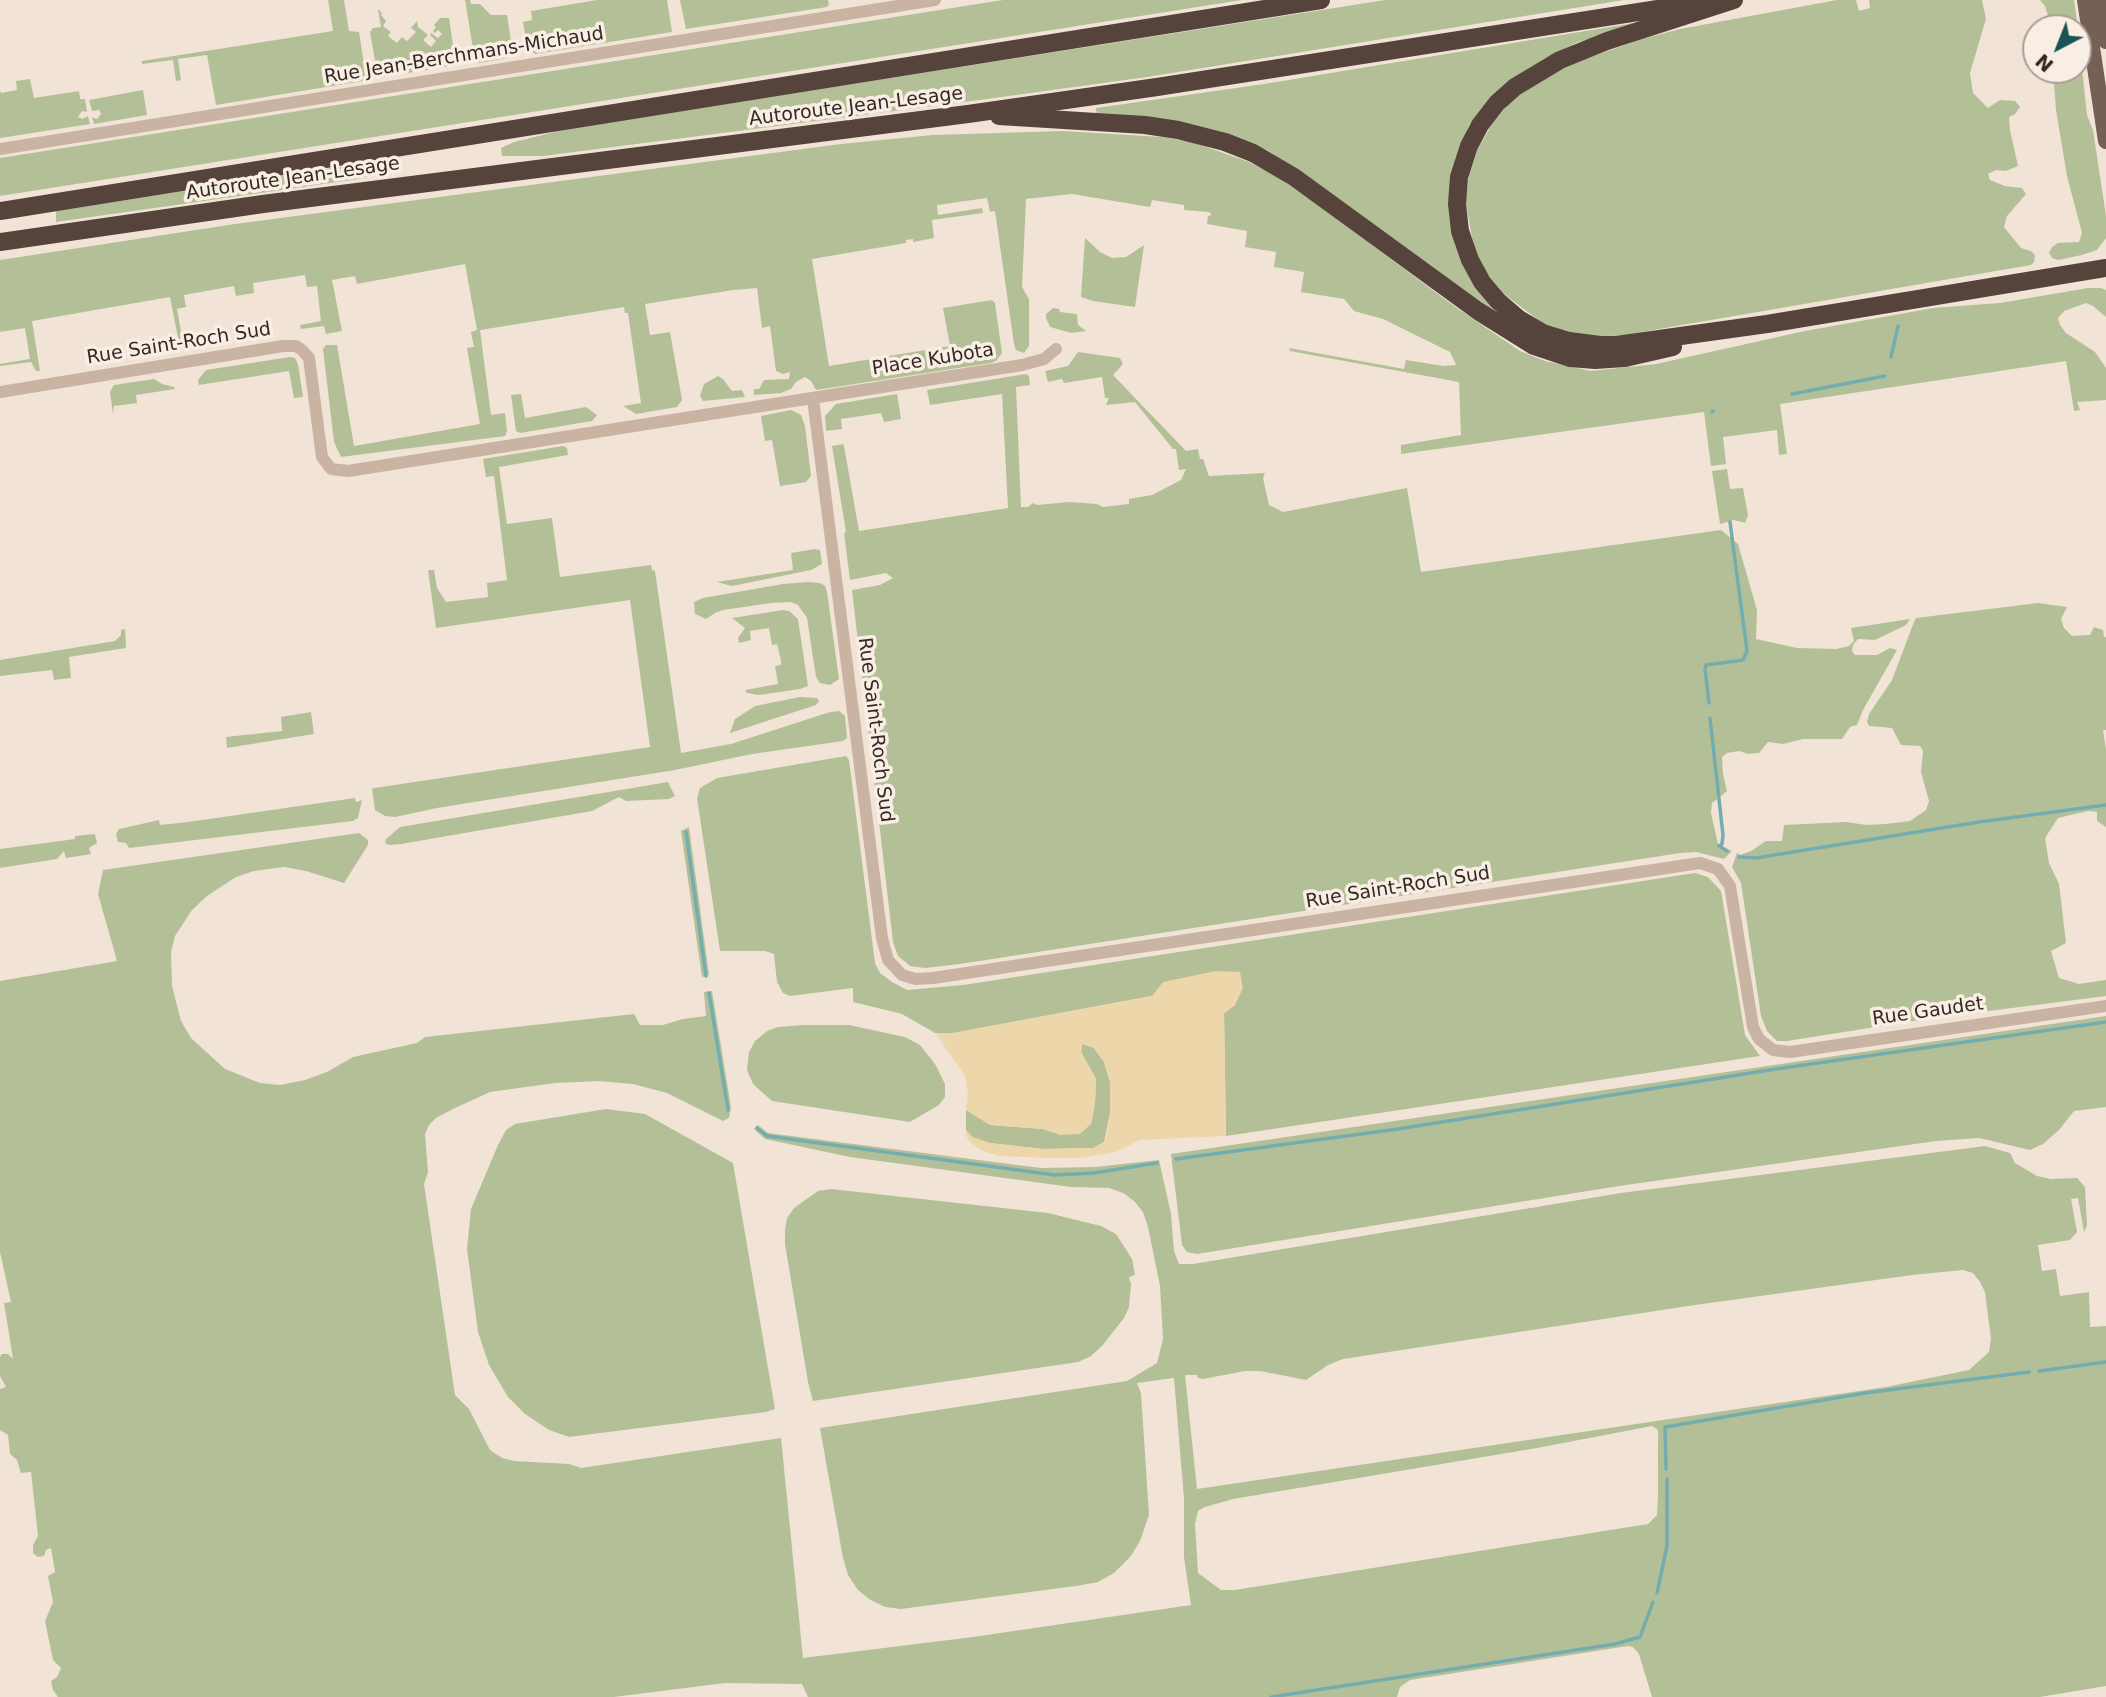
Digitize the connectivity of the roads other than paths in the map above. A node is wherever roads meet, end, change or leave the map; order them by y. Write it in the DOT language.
graph roads {
  1 [pos="934,0"];
  2 [pos="1321,0"];
  3 [pos="1715,0"];
  4 [pos="1734,0"];
  5 [pos="2085,0"];
  6 [pos="2100,0"];
  7 [pos="2106,41"];
  8 [pos="968,114"];
  9 [pos="2106,141"];
  10 [pos="0,149"];
  11 [pos="0,211"];
  12 [pos="0,242"];
  13 [pos="2106,268"];
  14 [pos="1767,324"];
  15 [pos="1056,349"];
  16 [pos="0,392"];
  17 [pos="813,399"];
  18 [pos="2106,1006"];
  19 [pos="1759,1039"];
  1 -- 10 [label="street, Rue Jean-Berchmans-Michaud"];
  2 -- 11 [label="highway, Autoroute Jean-Lesage"];
  3 -- 8 [label="highway, Autoroute Jean-Lesage"];
  4 -- 14 [label="highway"];
  5 -- 9 [label="main road"];
  6 -- 7 [label="main road"];
  8 -- 12 [label="highway, Autoroute Jean-Lesage"];
  8 -- 14 [label="highway"];
  13 -- 14 [label="highway"];
  15 -- 17 [label="street, Place Kubota"];
  16 -- 17 [label="street, Rue Saint-Roch Sud"];
  17 -- 19 [label="street, Rue Saint-Roch Sud"];
  18 -- 19 [label="street, Rue Gaudet"];
}
